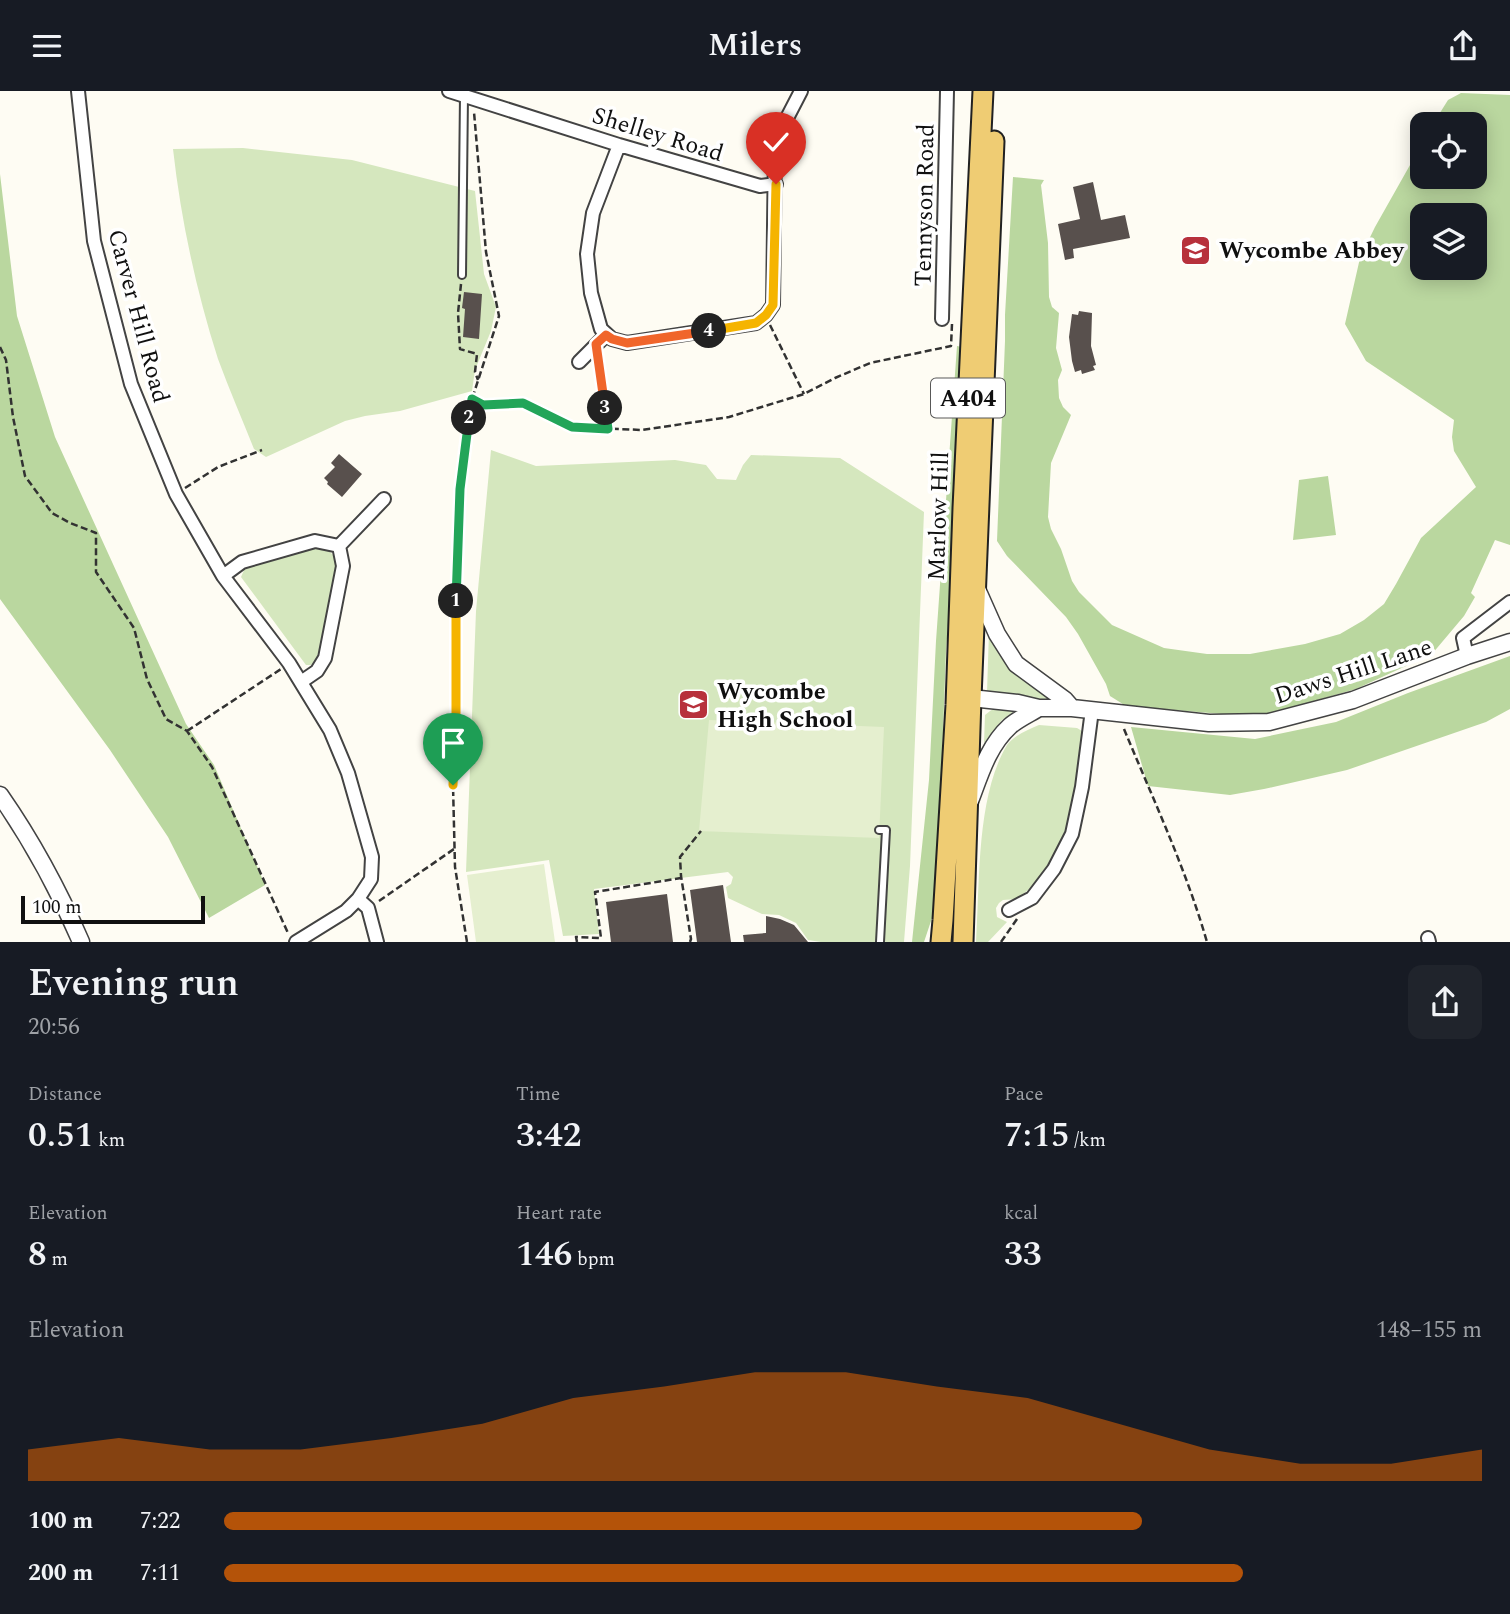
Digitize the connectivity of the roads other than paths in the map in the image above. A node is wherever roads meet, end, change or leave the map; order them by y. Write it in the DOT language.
graph roads {
  1 [pos="78,91"];
  2 [pos="449,91"];
  3 [pos="802,91"];
  4 [pos="947,91"];
  5 [pos="983,91"];
  6 [pos="996,91"];
  7 [pos="468,97"];
  8 [pos="619,145"];
  9 [pos="776,184"];
  10 [pos="462,275"];
  11 [pos="942,319"];
  12 [pos="601,339"];
  13 [pos="579,362"];
  14 [pos="384,499"];
  15 [pos="339,545"];
  16 [pos="223,576"];
  17 [pos="976,586"];
  18 [pos="1510,601"];
  19 [pos="1510,642"];
  20 [pos="1467,656"];
  21 [pos="301,682"];
  22 [pos="963,702"];
  23 [pos="1039,708"];
  24 [pos="1072,708"];
  25 [pos="1092,710"];
  26 [pos="0,795"];
  27 [pos="968,806"];
  28 [pos="879,830"];
  29 [pos="363,903"];
  30 [pos="1009,910"];
  31 [pos="81,942"];
  32 [pos="294,942"];
  33 [pos="377,942"];
  34 [pos="880,942"];
  35 [pos="941,942"];
  36 [pos="962,942"];
  1 -- 16 [label="street, Carver Hill Road"];
  2 -- 7 [label="street, Shelley Road"];
  3 -- 9 [label="street"];
  4 -- 11 [label="street, Tennyson Road"];
  5 -- 22 [label="main road, Marlow Hill / A404"];
  6 -- 17 [label="main road, Marlow Hill / A404"];
  7 -- 8 [label="street, Shelley Road"];
  7 -- 10 [label="lane"];
  8 -- 9 [label="street, Shelley Road"];
  8 -- 12 [label="street"];
  9 -- 12 [label="street"];
  12 -- 13 [label="street"];
  14 -- 15 [label="street"];
  15 -- 16 [label="street"];
  15 -- 21 [label="street"];
  16 -- 21 [label="street, Carver Hill Road"];
  17 -- 22 [label="main road, Marlow Hill / A404"];
  17 -- 24 [label="street"];
  18 -- 20 [label="street"];
  19 -- 20 [label="street, Daws Hill Lane"];
  20 -- 25 [label="street, Daws Hill Lane"];
  21 -- 29 [label="street, Carver Hill Road"];
  22 -- 23 [label="street, Daws Hill Lane"];
  22 -- 27 [label="main road, Marlow Hill / A404"];
  22 -- 35 [label="main road, Marlow Hill / A404"];
  23 -- 24 [label="street, Daws Hill Lane"];
  23 -- 27 [label="street"];
  24 -- 25 [label="street, Daws Hill Lane"];
  25 -- 30 [label="street"];
  26 -- 31 [label="street"];
  27 -- 36 [label="main road, Marlow Hill / A404"];
  28 -- 34 [label="lane"];
  29 -- 32 [label="street, Carver Hill Road"];
  29 -- 33 [label="street"];
}
